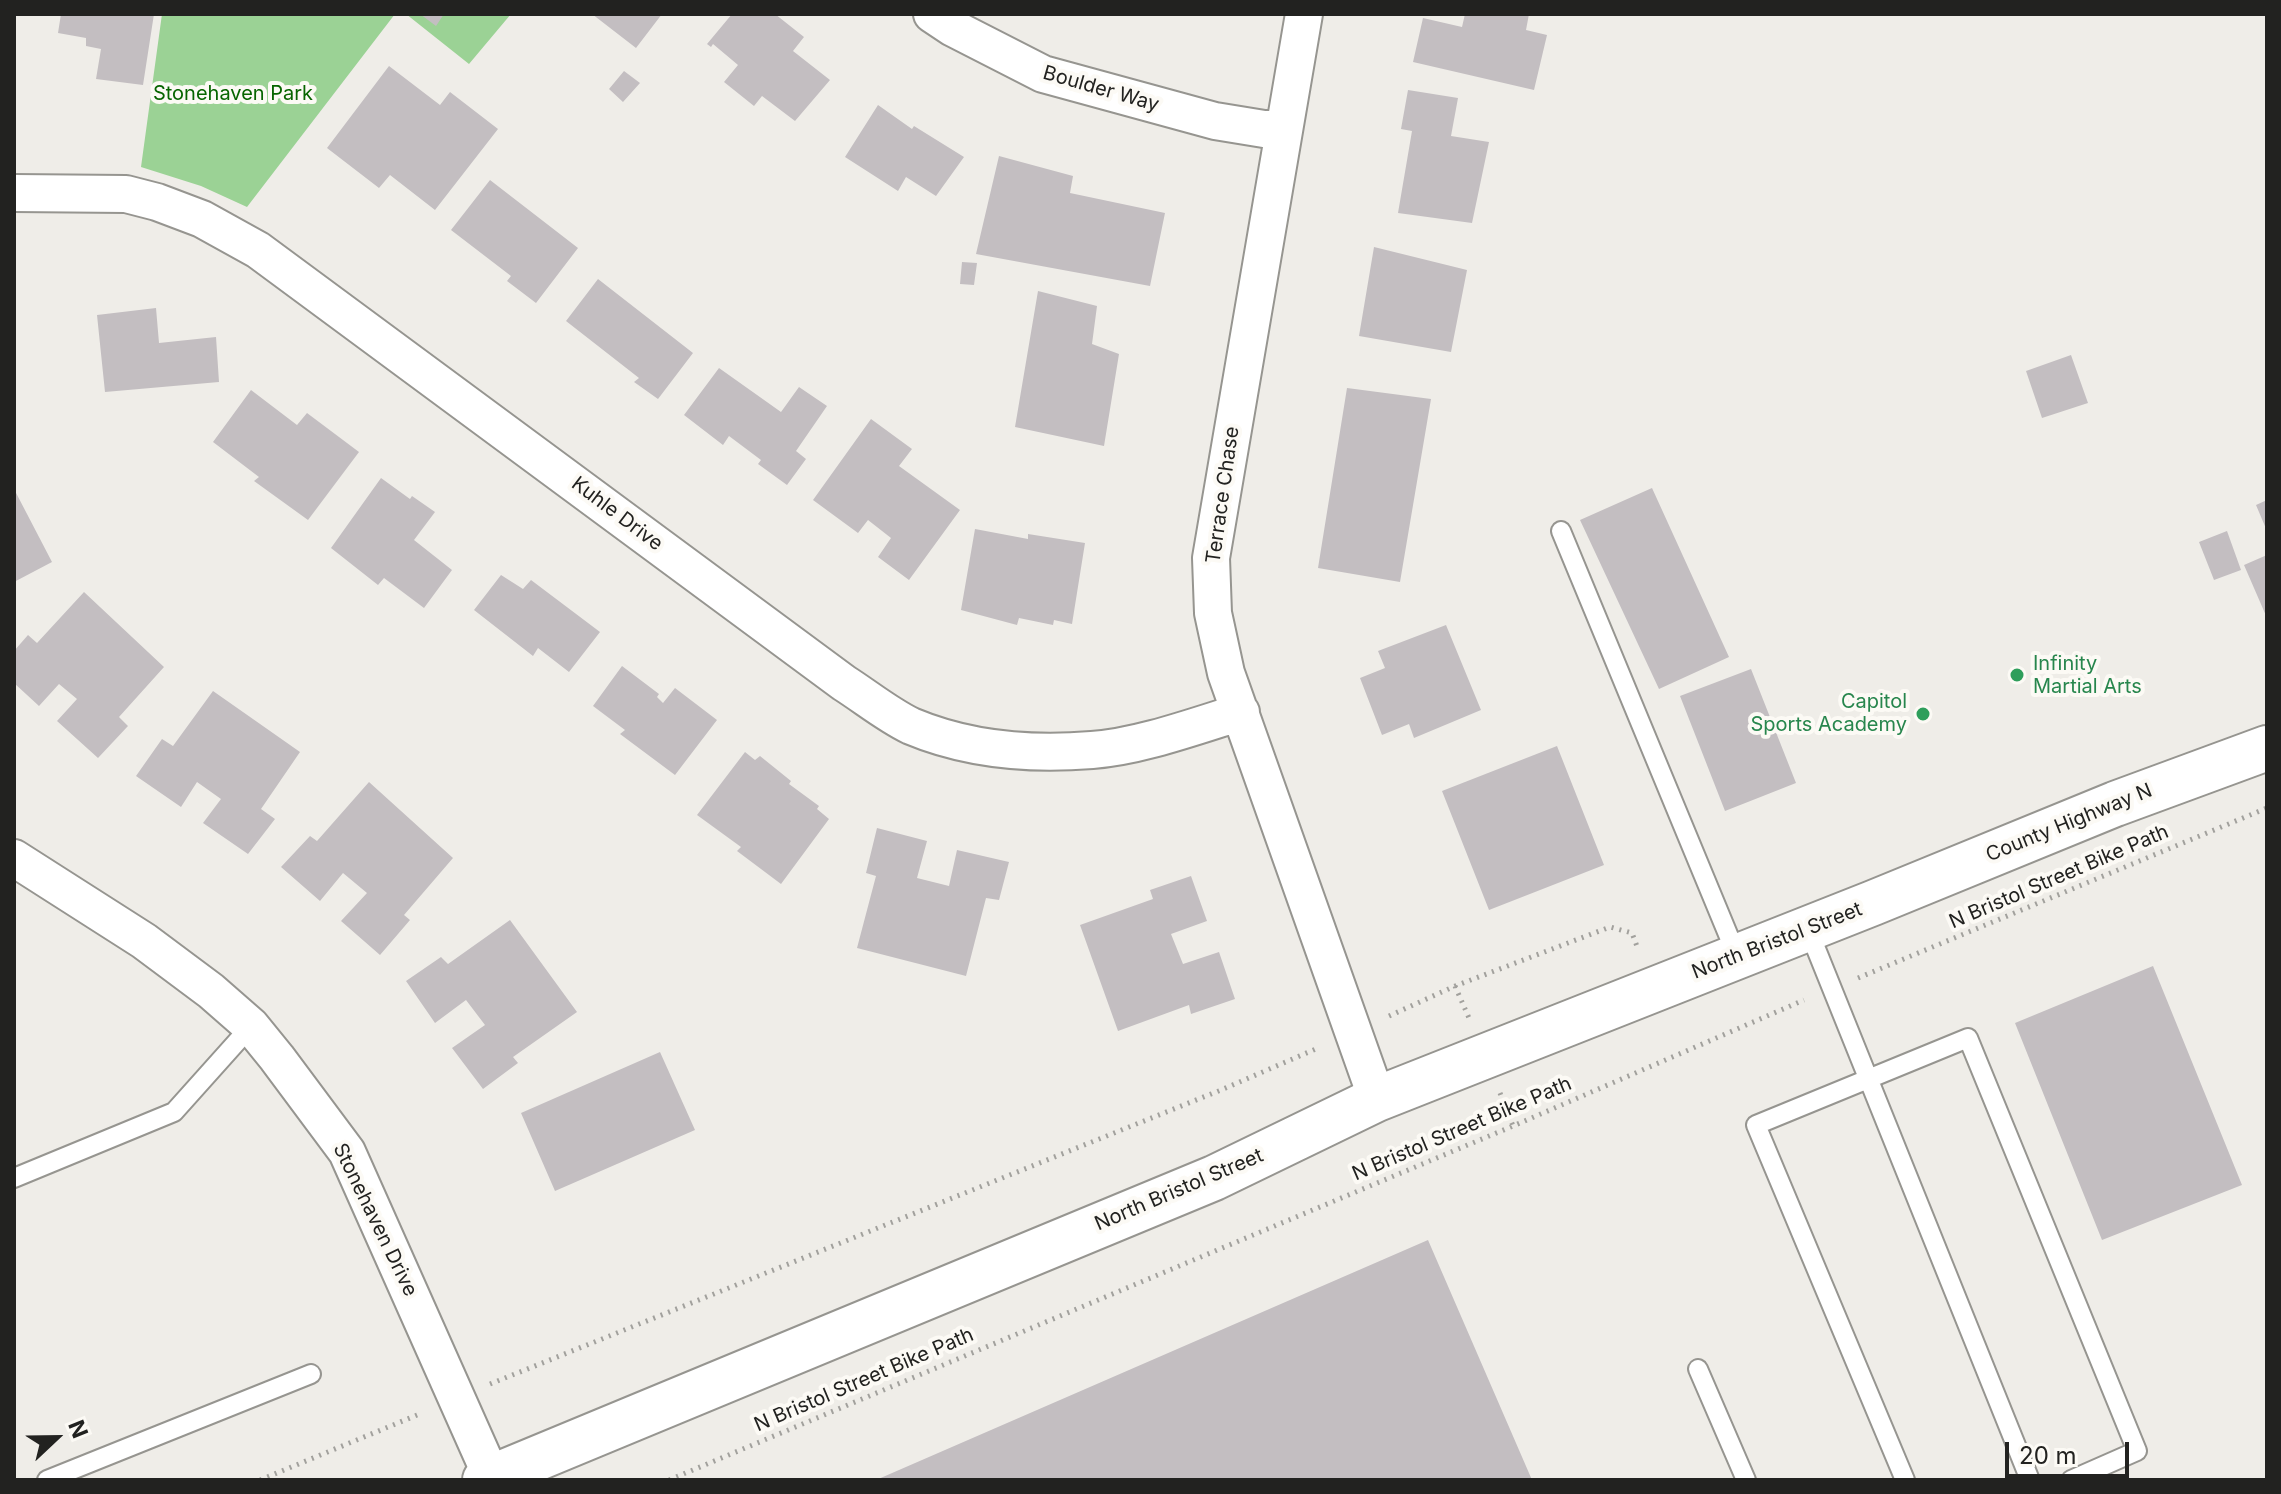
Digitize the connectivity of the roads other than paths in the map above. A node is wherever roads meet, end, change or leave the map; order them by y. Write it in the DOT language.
graph roads {
  1 [pos="932,14"];
  2 [pos="1304,14"];
  3 [pos="1283,129"];
  4 [pos="14,193"];
  5 [pos="1561,531"];
  6 [pos="1241,712"];
  7 [pos="2267,748"];
  8 [pos="14,858"];
  9 [pos="1873,903"];
  10 [pos="1808,929"];
  11 [pos="1737,956"];
  12 [pos="251,1026"];
  13 [pos="1868,1078"];
  14 [pos="1377,1099"];
  15 [pos="14,1178"];
  16 [pos="1698,1369"];
  17 [pos="311,1374"];
  18 [pos="490,1479"];
  19 [pos="47,1480"];
  20 [pos="1746,1480"];
  21 [pos="1905,1480"];
  22 [pos="2030,1480"];
  23 [pos="2071,1480"];
  1 -- 3 [label="street, Boulder Way"];
  2 -- 3 [label="street, Terrace Chase"];
  3 -- 6 [label="street, Terrace Chase"];
  4 -- 6 [label="street, Kuhle Drive"];
  5 -- 11 [label="lane"];
  6 -- 14 [label="street, Terrace Chase"];
  7 -- 9 [label="street, County Highway N"];
  8 -- 12 [label="street, Stonehaven Drive"];
  9 -- 10 [label="street, North Bristol Street"];
  10 -- 11 [label="street, North Bristol Street"];
  10 -- 13 [label="lane"];
  11 -- 14 [label="street, North Bristol Street"];
  12 -- 15 [label="lane"];
  12 -- 18 [label="street, Stonehaven Drive"];
  13 -- 21 [label="lane"];
  13 -- 22 [label="lane"];
  13 -- 23 [label="lane"];
  14 -- 18 [label="street, North Bristol Street"];
  16 -- 20 [label="lane"];
  17 -- 19 [label="lane"];
}
